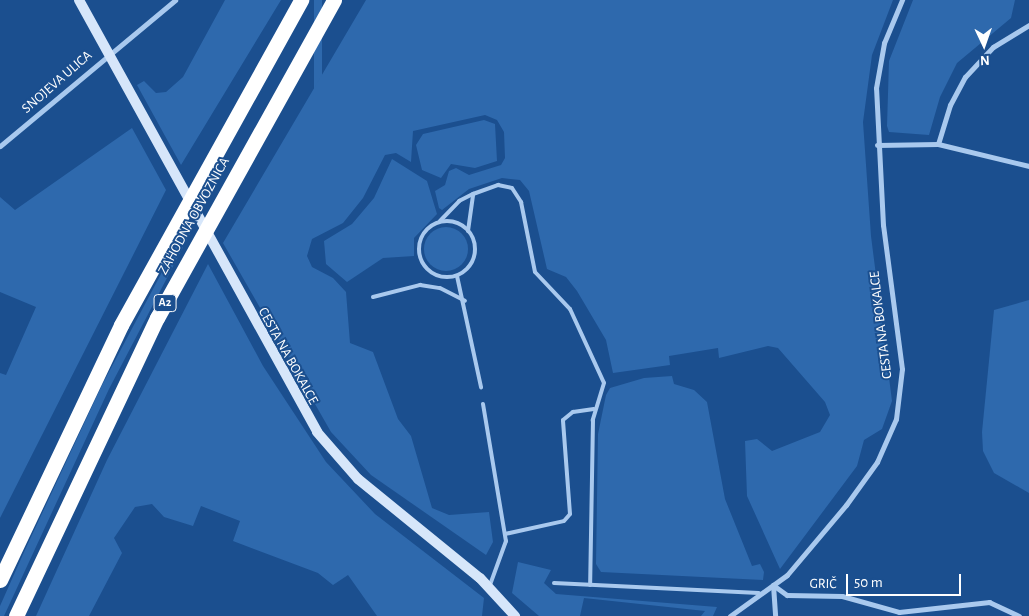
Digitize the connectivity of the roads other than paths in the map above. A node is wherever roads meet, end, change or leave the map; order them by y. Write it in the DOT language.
graph roads {
  1 [pos="79,0"];
  2 [pos="174,0"];
  3 [pos="301,0"];
  4 [pos="334,0"];
  5 [pos="902,0"];
  6 [pos="1029,25"];
  7 [pos="106,54"];
  8 [pos="877,144"];
  9 [pos="938,144"];
  10 [pos="0,146"];
  11 [pos="1029,166"];
  12 [pos="474,194"];
  13 [pos="440,222"];
  14 [pos="468,231"];
  15 [pos="457,276"];
  16 [pos="372,297"];
  17 [pos="464,301"];
  18 [pos="481,387"];
  19 [pos="483,404"];
  20 [pos="594,409"];
  21 [pos="505,534"];
  22 [pos="4,566"];
  23 [pos="0,580"];
  24 [pos="554,583"];
  25 [pos="590,585"];
  26 [pos="773,585"];
  27 [pos="489,587"];
  28 [pos="759,593"];
  29 [pos="16,616"];
  30 [pos="515,616"];
  31 [pos="730,616"];
  32 [pos="775,616"];
  33 [pos="1019,616"];
  1 -- 7 [label="street, CESTA NA BOKALCE"];
  2 -- 7 [label="street"];
  3 -- 22 [label="highway, ZAHODNA OBVOZNICA / A2"];
  4 -- 29 [label="highway, ZAHODNA OBVOZNICA / A2"];
  5 -- 8 [label="street, CESTA NA BOKALCE"];
  6 -- 9 [label="street"];
  7 -- 10 [label="street, SNOJEVA ULICA"];
  7 -- 27 [label="street, CESTA NA BOKALCE"];
  8 -- 9 [label="street"];
  8 -- 26 [label="street, CESTA NA BOKALCE"];
  9 -- 11 [label="street"];
  12 -- 13 [label="lane"];
  12 -- 14 [label="lane"];
  12 -- 20 [label="lane"];
  13 -- 14 [label="lane"];
  13 -- 15 [label="lane"];
  14 -- 15 [label="lane"];
  15 -- 17 [label="lane"];
  16 -- 17 [label="lane"];
  17 -- 18 [label="lane"];
  19 -- 21 [label="lane"];
  20 -- 21 [label="lane"];
  20 -- 25 [label="lane"];
  21 -- 27 [label="lane"];
  22 -- 23 [label="highway, ZAHODNA OBVOZNICA / A2"];
  24 -- 25 [label="lane"];
  25 -- 28 [label="lane"];
  26 -- 28 [label="street, CESTA NA BOKALCE"];
  26 -- 32 [label="street"];
  26 -- 33 [label="street, GRIČ"];
  27 -- 30 [label="street, CESTA NA BOKALCE"];
  28 -- 31 [label="street, CESTA NA BOKALCE"];
}
